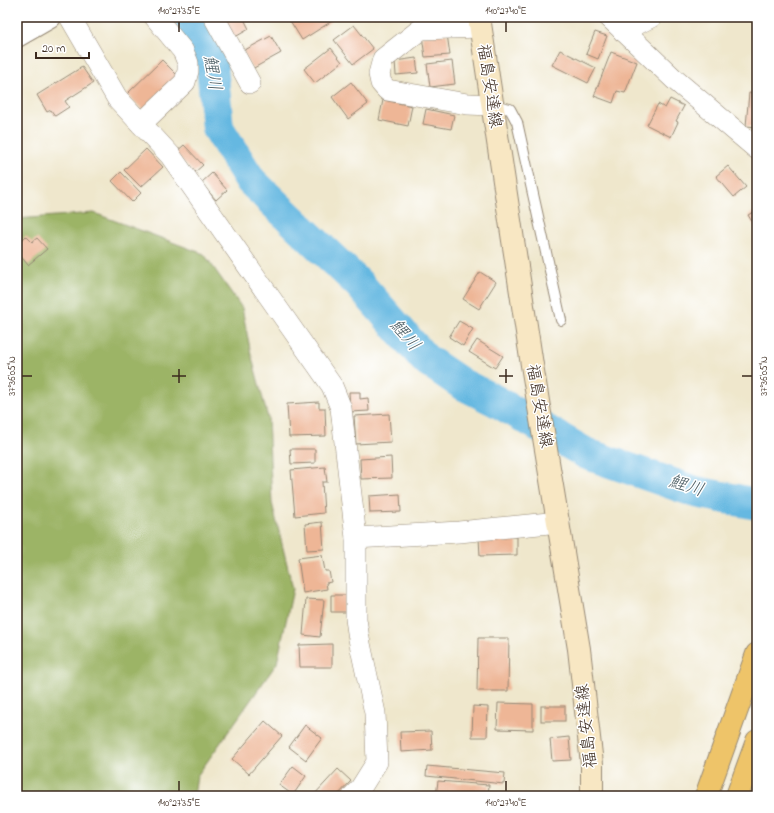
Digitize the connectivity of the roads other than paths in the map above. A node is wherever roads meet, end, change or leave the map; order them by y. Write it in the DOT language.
graph roads {
  1 [pos="50,17"];
  2 [pos="70,17"];
  3 [pos="155,17"];
  4 [pos="214,17"];
  5 [pos="651,17"];
  6 [pos="479,22"];
  7 [pos="616,24"];
  8 [pos="17,36"];
  9 [pos="250,83"];
  10 [pos="492,105"];
  11 [pos="141,124"];
  12 [pos="757,149"];
  13 [pos="561,320"];
  14 [pos="559,522"];
  15 [pos="356,538"];
  16 [pos="757,654"];
  17 [pos="757,741"];
  18 [pos="353,796"];
  19 [pos="592,796"];
  20 [pos="706,796"];
  21 [pos="737,796"];
  1 -- 8 [label="street"];
  2 -- 11 [label="street"];
  3 -- 11 [label="street"];
  4 -- 9 [label="street"];
  5 -- 7 [label="street"];
  6 -- 10 [label="main road, 福島安達線"];
  6 -- 10 [label="street"];
  7 -- 12 [label="street"];
  10 -- 13 [label="lane"];
  10 -- 14 [label="main road, 福島安達線"];
  11 -- 15 [label="street"];
  14 -- 15 [label="street"];
  14 -- 19 [label="main road, 福島安達線"];
  15 -- 18 [label="street"];
  16 -- 20 [label="highway"];
  17 -- 21 [label="highway"];
}
